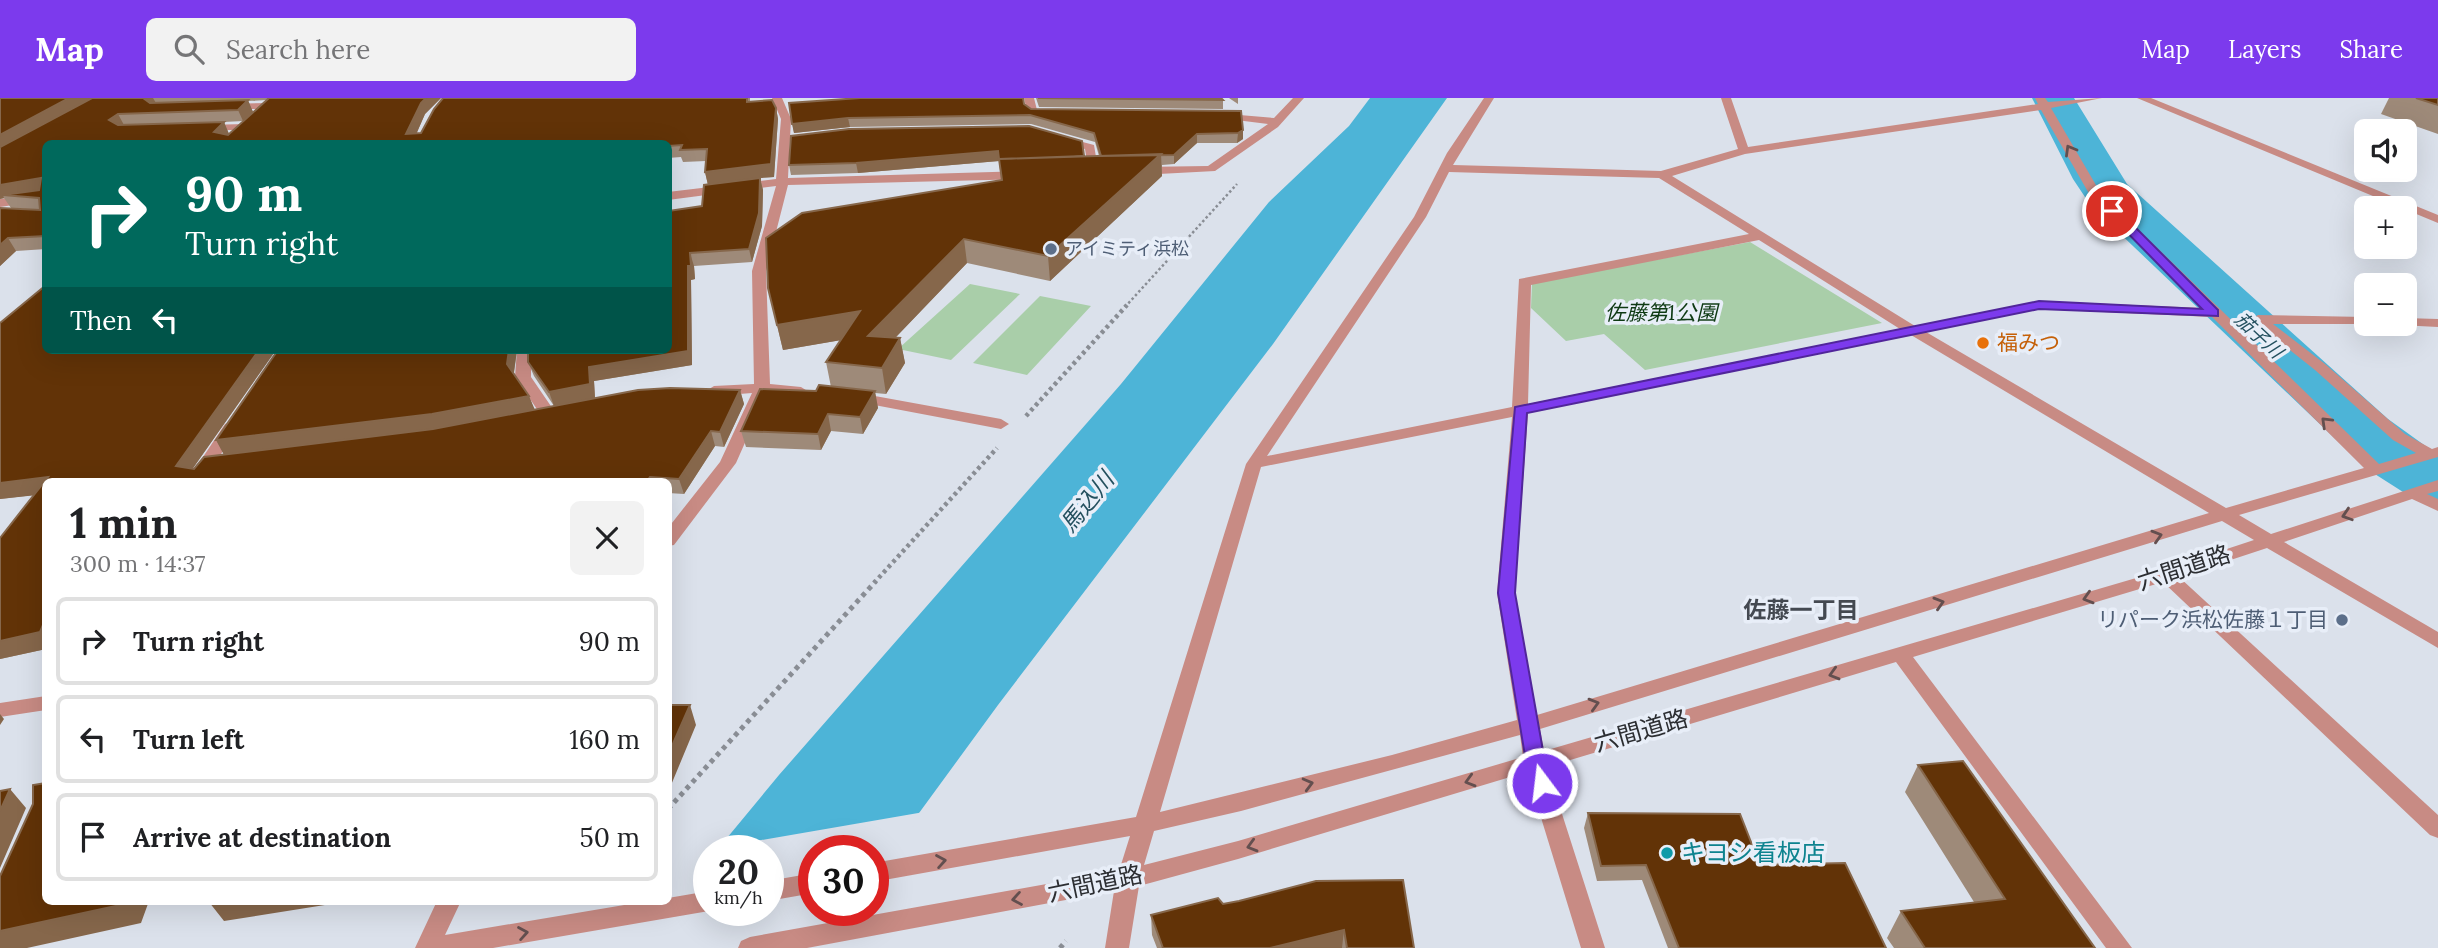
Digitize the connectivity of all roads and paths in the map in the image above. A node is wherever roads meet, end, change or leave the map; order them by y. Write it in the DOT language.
graph roads {
  1 [pos="1029,98"];
  2 [pos="1299,98"];
  3 [pos="1489,98"];
  4 [pos="1726,98"];
  5 [pos="2097,98"];
  6 [pos="2142,98"];
  7 [pos="275,102"];
  8 [pos="2037,103"];
  9 [pos="784,104"];
  10 [pos="1226,104"];
  11 [pos="207,107"];
  12 [pos="1059,113"];
  13 [pos="1203,115"];
  14 [pos="1243,115"];
  15 [pos="1276,121"];
  16 [pos="246,127"];
  17 [pos="192,129"];
  18 [pos="1042,134"];
  19 [pos="231,140"];
  20 [pos="1744,151"];
  21 [pos="1445,168"];
  22 [pos="1107,172"];
  23 [pos="1081,173"];
  24 [pos="1040,174"];
  25 [pos="1245,175"];
  26 [pos="1662,175"];
  27 [pos="782,182"];
  28 [pos="672,196"];
  29 [pos="42,197"];
  30 [pos="0,203"];
  31 [pos="2438,219"];
  32 [pos="1762,236"];
  33 [pos="2214,313"];
  34 [pos="2354,321"];
  35 [pos="2417,322"];
  36 [pos="2438,323"];
  37 [pos="1914,331"];
  38 [pos="524,354"];
  39 [pos="762,388"];
  40 [pos="695,393"];
  41 [pos="813,393"];
  42 [pos="839,396"];
  43 [pos="1520,410"];
  44 [pos="241,413"];
  45 [pos="549,415"];
  46 [pos="1022,420"];
  47 [pos="1001,424"];
  48 [pos="1003,441"];
  49 [pos="2432,453"];
  50 [pos="232,461"];
  51 [pos="1254,464"];
  52 [pos="205,465"];
  53 [pos="2375,469"];
  54 [pos="197,478"];
  55 [pos="2438,485"];
  56 [pos="2412,493"];
  57 [pos="2438,506"];
  58 [pos="2224,515"];
  59 [pos="672,536"];
  60 [pos="2270,541"];
  61 [pos="2166,575"];
  62 [pos="2438,641"];
  63 [pos="1900,654"];
  64 [pos="42,705"];
  65 [pos="0,710"];
  66 [pos="1528,723"];
  67 [pos="1535,762"];
  68 [pos="672,805"];
  69 [pos="1147,823"];
  70 [pos="2438,829"];
  71 [pos="889,870"];
  72 [pos="1128,878"];
  73 [pos="693,904"];
  74 [pos="447,905"];
  75 [pos="1066,941"];
  76 [pos="430,948"];
  77 [pos="750,948"];
  78 [pos="1060,948"];
  79 [pos="1117,948"];
  80 [pos="1593,948"];
  81 [pos="2120,948"];
  1 -- 12 [label="street"];
  2 -- 15 [label="street"];
  3 -- 21 [label="street"];
  4 -- 20 [label="street"];
  5 -- 8 [label="street"];
  6 -- 31 [label="street"];
  7 -- 11 [label="street"];
  7 -- 16 [label="street"];
  8 -- 20 [label="street"];
  33 -- 8 [label="street, one-way"];
  9 -- 27 [label="street"];
  10 -- 14 [label="street"];
  13 -- 14 [label="street"];
  14 -- 15 [label="street"];
  15 -- 22 [label="street"];
  16 -- 17 [label="street"];
  16 -- 19 [label="street"];
  18 -- 22 [label="street"];
  20 -- 26 [label="street"];
  21 -- 26 [label="street"];
  21 -- 51 [label="street"];
  22 -- 23 [label="street"];
  24 -- 27 [label="street"];
  25 -- 46 [label="path"];
  26 -- 32 [label="street"];
  27 -- 28 [label="street"];
  27 -- 39 [label="street"];
  29 -- 30 [label="street"];
  32 -- 37 [label="street"];
  32 -- 43 [label="street"];
  33 -- 37 [label="street"];
  53 -- 33 [label="street, one-way"];
  34 -- 49 [label="street"];
  35 -- 36 [label="street"];
  37 -- 43 [label="street"];
  37 -- 58 [label="street"];
  38 -- 45 [label="street"];
  39 -- 40 [label="street"];
  39 -- 41 [label="street"];
  39 -- 59 [label="street"];
  42 -- 47 [label="street"];
  43 -- 51 [label="street"];
  43 -- 66 [label="street"];
  44 -- 52 [label="street"];
  48 -- 68 [label="path"];
  49 -- 53 [label="street, 六間道路"];
  50 -- 52 [label="street"];
  51 -- 69 [label="street"];
  52 -- 54 [label="street"];
  53 -- 58 [label="street, 六間道路"];
  55 -- 56 [label="street, 六間道路"];
  56 -- 57 [label="street"];
  56 -- 60 [label="street, 六間道路, one-way"];
  58 -- 60 [label="street"];
  66 -- 58 [label="street, 六間道路, one-way"];
  60 -- 61 [label="street, 六間道路"];
  60 -- 62 [label="street"];
  61 -- 63 [label="street, 六間道路, one-way"];
  61 -- 70 [label="street"];
  63 -- 67 [label="street, 六間道路, one-way"];
  63 -- 81 [label="street"];
  64 -- 65 [label="street"];
  66 -- 67 [label="street"];
  69 -- 66 [label="street, 六間道路, one-way"];
  67 -- 72 [label="street, 六間道路, one-way"];
  67 -- 80 [label="street"];
  71 -- 69 [label="street, 六間道路, one-way"];
  69 -- 72 [label="street"];
  72 -- 77 [label="street, 六間道路, one-way"];
  72 -- 79 [label="street"];
  76 -- 73 [label="street, one-way"];
  74 -- 76 [label="street"];
  75 -- 78 [label="path"];
}
